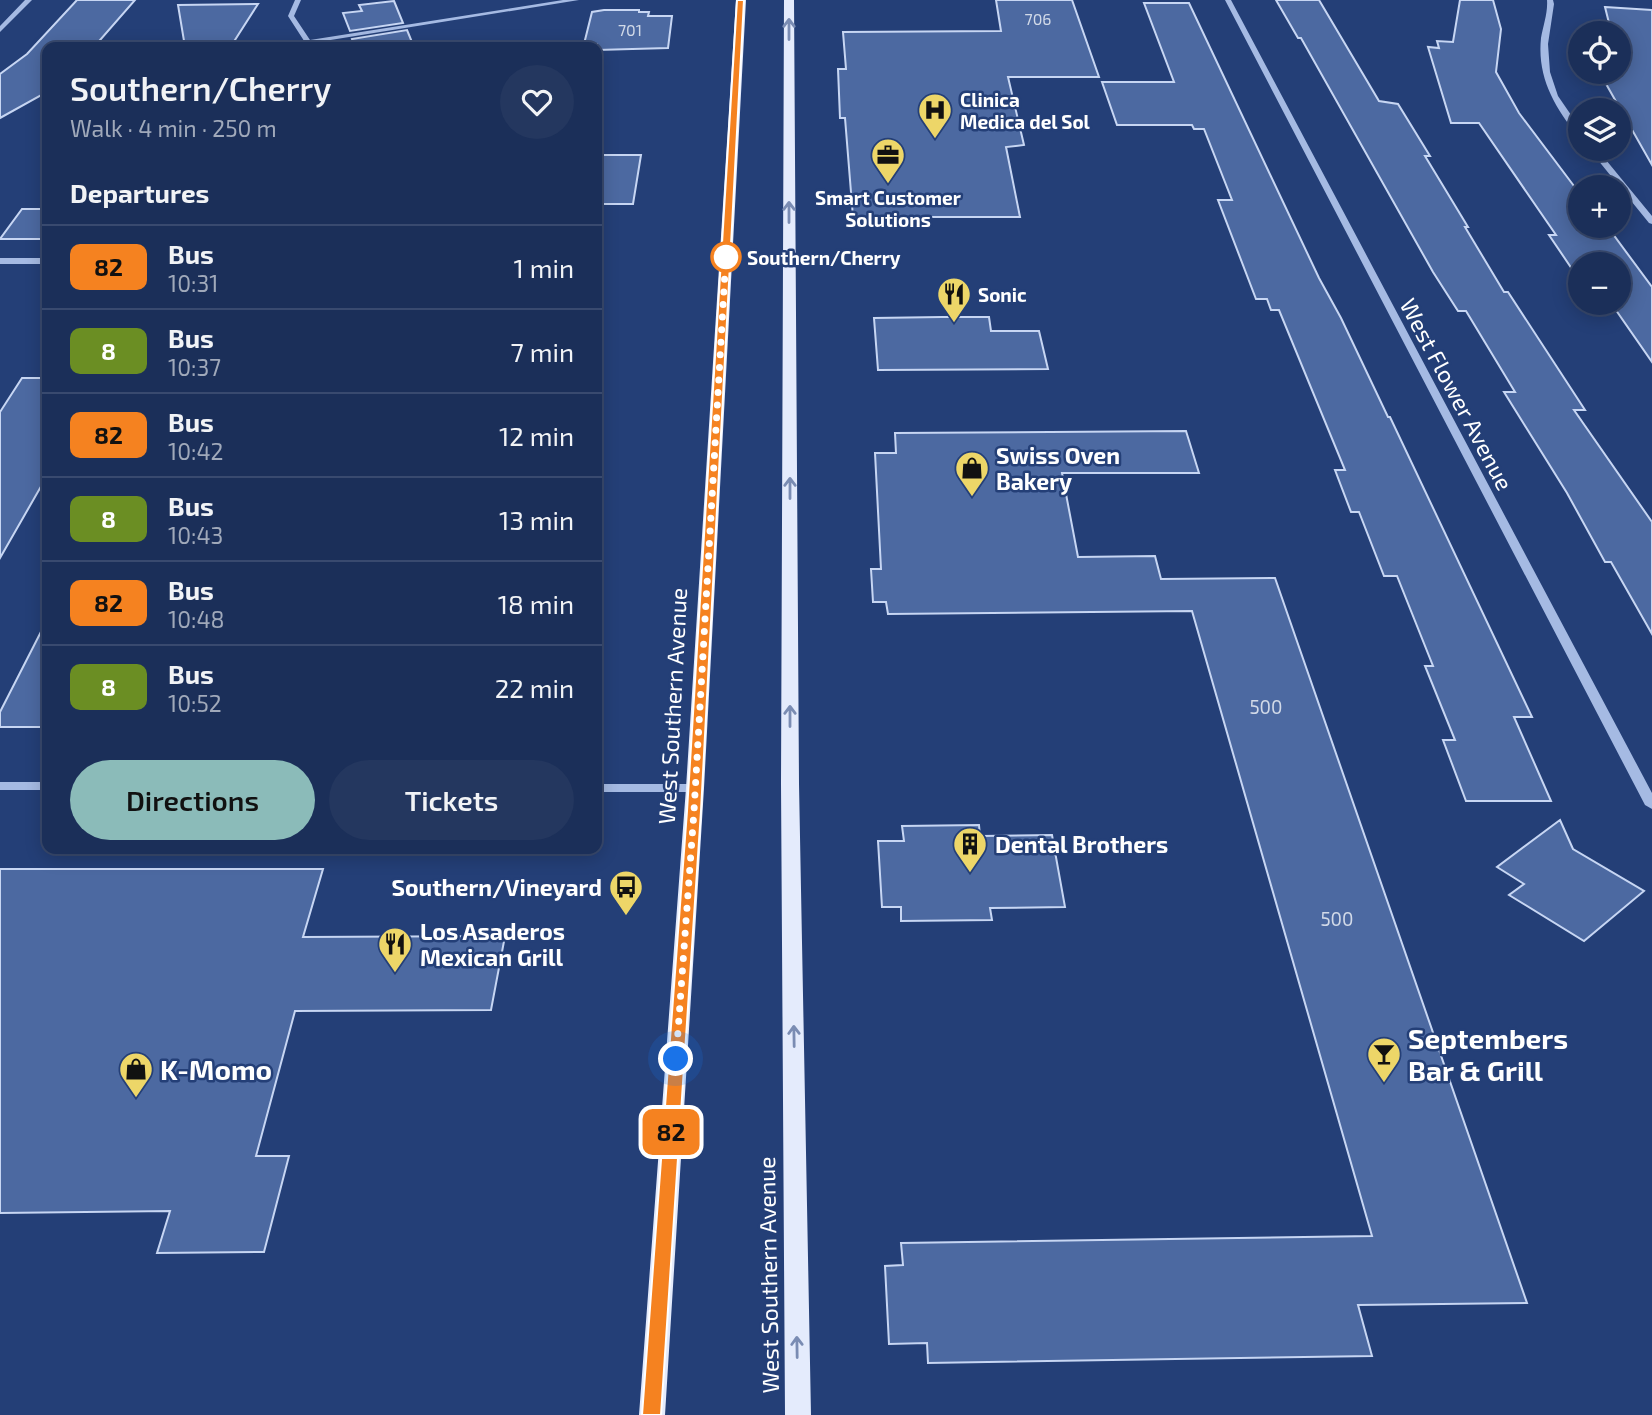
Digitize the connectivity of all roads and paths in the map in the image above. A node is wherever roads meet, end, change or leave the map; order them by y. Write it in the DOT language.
graph roads {
  1 [pos="29,0"];
  2 [pos="298,0"];
  3 [pos="576,0"];
  4 [pos="741,0"];
  5 [pos="789,0"];
  6 [pos="1228,0"];
  7 [pos="1550,0"];
  8 [pos="0,30"];
  9 [pos="307,42"];
  10 [pos="327,42"];
  11 [pos="1568,119"];
  12 [pos="1603,161"];
  13 [pos="1652,220"];
  14 [pos="0,261"];
  15 [pos="42,261"];
  16 [pos="0,786"];
  17 [pos="42,786"];
  18 [pos="602,788"];
  19 [pos="695,788"];
  20 [pos="1652,805"];
  21 [pos="652,1415"];
  22 [pos="798,1415"];
  1 -- 8 [label="street"];
  2 -- 9 [label="street"];
  3 -- 10 [label="street"];
  4 -- 19 [label="main road, West Southern Avenue"];
  22 -- 5 [label="main road, West Southern Avenue, one-way"];
  6 -- 20 [label="street, West Flower Avenue"];
  7 -- 11 [label="street"];
  12 -- 13 [label="street"];
  14 -- 15 [label="street"];
  16 -- 17 [label="street"];
  18 -- 19 [label="street"];
  19 -- 21 [label="main road, West Southern Avenue"];
}
